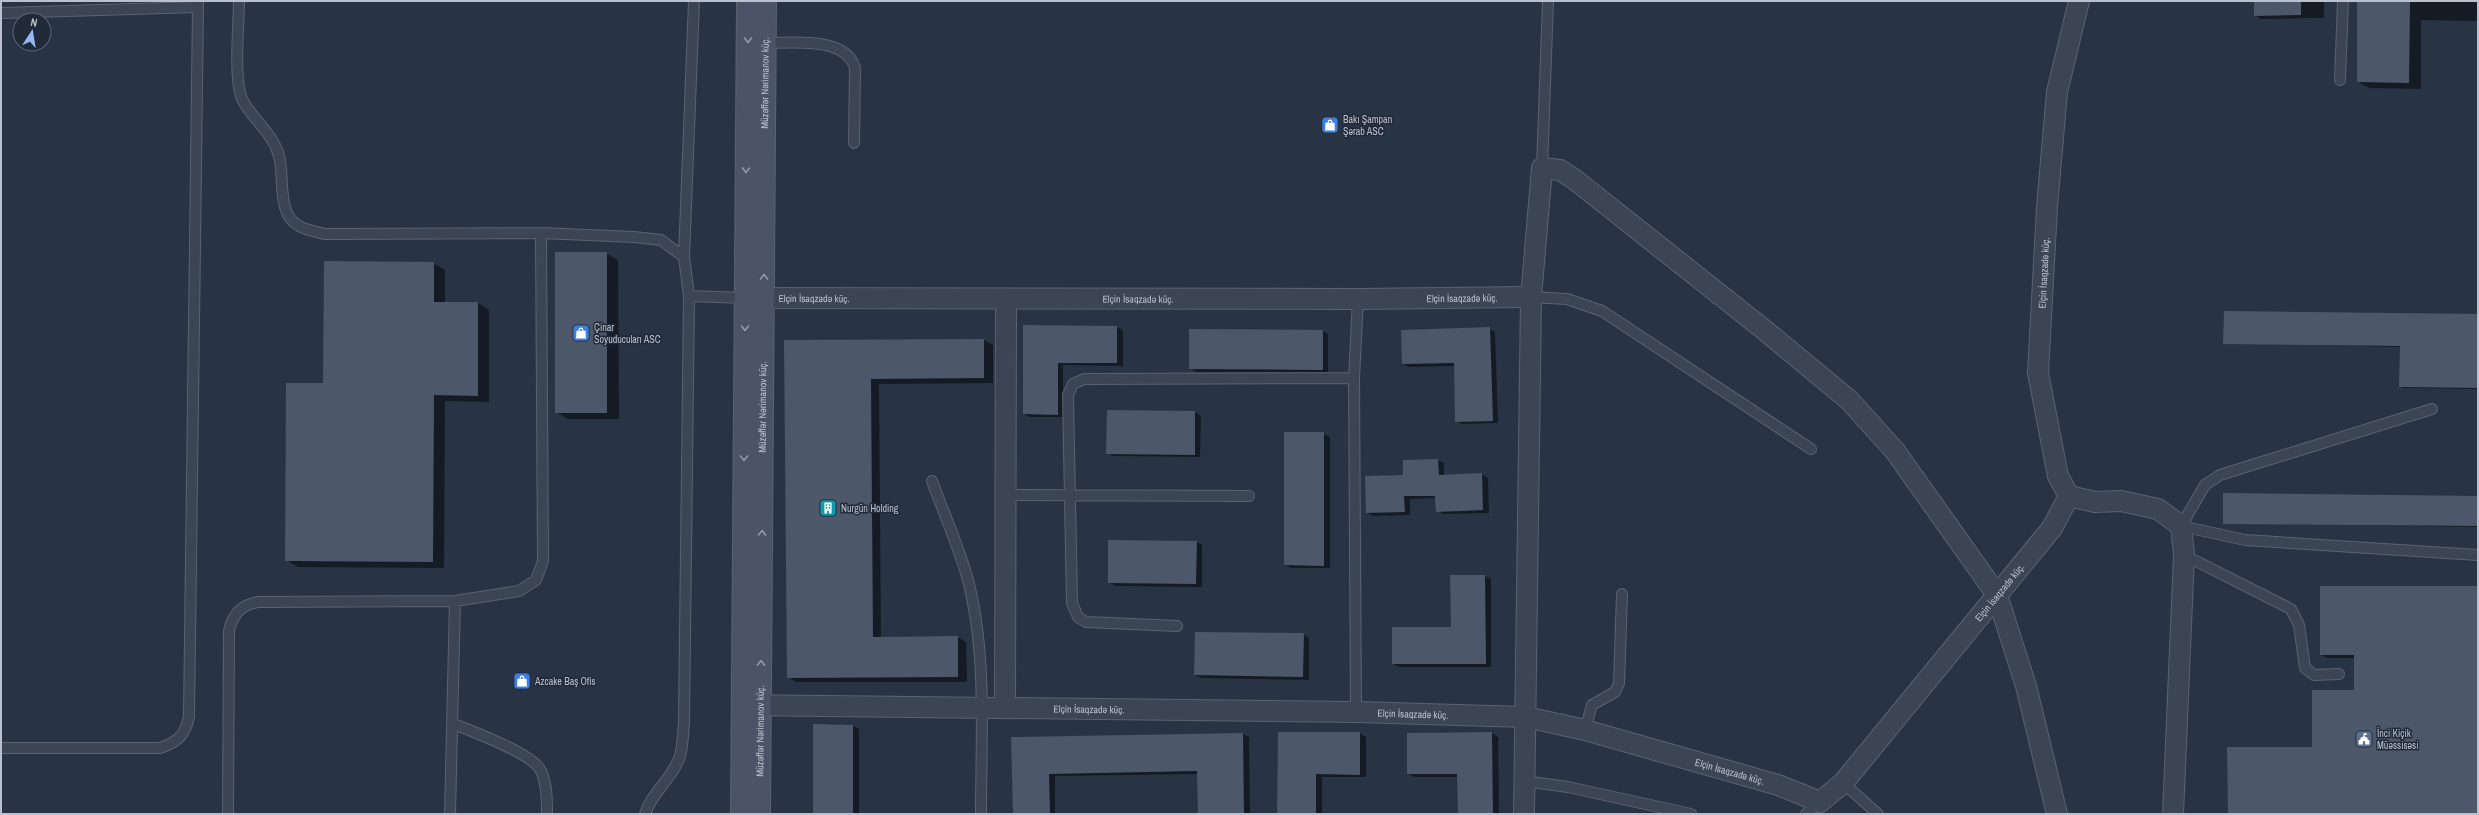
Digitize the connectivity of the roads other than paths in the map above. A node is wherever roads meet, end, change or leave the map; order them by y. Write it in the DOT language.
graph roads {
  1 [pos="239,1"];
  2 [pos="694,1"];
  3 [pos="748,1"];
  4 [pos="765,1"];
  5 [pos="1548,1"];
  6 [pos="2080,1"];
  7 [pos="2343,1"];
  8 [pos="198,4"];
  9 [pos="1,13"];
  10 [pos="765,43"];
  11 [pos="2340,80"];
  12 [pos="854,143"];
  13 [pos="1542,168"];
  14 [pos="541,233"];
  15 [pos="684,257"];
  16 [pos="689,296"];
  17 [pos="1531,297"];
  18 [pos="754,298"];
  19 [pos="1006,298"];
  20 [pos="1358,299"];
  21 [pos="1354,378"];
  22 [pos="2432,408"];
  23 [pos="1811,449"];
  24 [pos="932,481"];
  25 [pos="1006,495"];
  26 [pos="1249,496"];
  27 [pos="2069,496"];
  28 [pos="1071,497"];
  29 [pos="2181,526"];
  30 [pos="2184,555"];
  31 [pos="2478,555"];
  32 [pos="1622,594"];
  33 [pos="1997,595"];
  34 [pos="455,601"];
  35 [pos="1177,626"];
  36 [pos="2339,674"];
  37 [pos="751,705"];
  38 [pos="981,708"];
  39 [pos="1005,708"];
  40 [pos="1356,712"];
  41 [pos="1526,717"];
  42 [pos="452,723"];
  43 [pos="1585,730"];
  44 [pos="1,748"];
  45 [pos="1524,781"];
  46 [pos="1843,783"];
  47 [pos="1813,808"];
  48 [pos="228,814"];
  49 [pos="450,814"];
  50 [pos="547,814"];
  51 [pos="645,814"];
  52 [pos="742,814"];
  53 [pos="759,814"];
  54 [pos="981,814"];
  55 [pos="1524,814"];
  56 [pos="1691,814"];
  57 [pos="1878,814"];
  58 [pos="2057,814"];
  59 [pos="2173,814"];
  1 -- 14 [label="lane"];
  2 -- 15 [label="lane"];
  3 -- 18 [label="main road, one-way"];
  4 -- 10 [label="main road, Müzəffər Nərimanov küç."];
  5 -- 13 [label="lane"];
  6 -- 27 [label="street, Elçin İsaqzadə küç."];
  7 -- 11 [label="lane"];
  8 -- 9 [label="lane"];
  8 -- 44 [label="lane"];
  10 -- 12 [label="lane"];
  18 -- 10 [label="main road, Müzəffər Nərimanov küç., one-way"];
  13 -- 17 [label="street"];
  13 -- 33 [label="street"];
  14 -- 15 [label="lane"];
  14 -- 34 [label="lane"];
  15 -- 16 [label="lane"];
  16 -- 18 [label="lane"];
  16 -- 51 [label="lane"];
  17 -- 20 [label="street, Elçin İsaqzadə küç."];
  17 -- 23 [label="lane"];
  17 -- 41 [label="street"];
  18 -- 19 [label="street, Elçin İsaqzadə küç."];
  18 -- 37 [label="main road"];
  19 -- 20 [label="street, Elçin İsaqzadə küç."];
  19 -- 25 [label="street"];
  20 -- 21 [label="lane"];
  21 -- 28 [label="lane"];
  21 -- 40 [label="lane"];
  22 -- 29 [label="lane"];
  24 -- 38 [label="lane"];
  25 -- 28 [label="lane"];
  25 -- 39 [label="street"];
  26 -- 28 [label="lane"];
  27 -- 29 [label="street"];
  27 -- 33 [label="street, Elçin İsaqzadə küç."];
  28 -- 35 [label="lane"];
  29 -- 30 [label="street"];
  29 -- 31 [label="lane"];
  30 -- 36 [label="lane"];
  30 -- 59 [label="street"];
  32 -- 43 [label="lane"];
  33 -- 46 [label="street, Elçin İsaqzadə küç."];
  33 -- 58 [label="street"];
  34 -- 42 [label="lane"];
  34 -- 48 [label="lane"];
  37 -- 38 [label="street, Elçin İsaqzadə küç."];
  37 -- 52 [label="main road"];
  37 -- 53 [label="main road, Müzəffər Nərimanov küç."];
  38 -- 39 [label="street, Elçin İsaqzadə küç."];
  38 -- 54 [label="lane"];
  39 -- 40 [label="street, Elçin İsaqzadə küç."];
  40 -- 41 [label="street, Elçin İsaqzadə küç."];
  41 -- 43 [label="street, Elçin İsaqzadə küç."];
  41 -- 45 [label="street"];
  42 -- 49 [label="lane"];
  42 -- 50 [label="lane"];
  43 -- 47 [label="street, Elçin İsaqzadə küç."];
  45 -- 55 [label="street"];
  45 -- 56 [label="lane"];
  46 -- 47 [label="street, Elçin İsaqzadə küç."];
  46 -- 57 [label="lane"];
}
